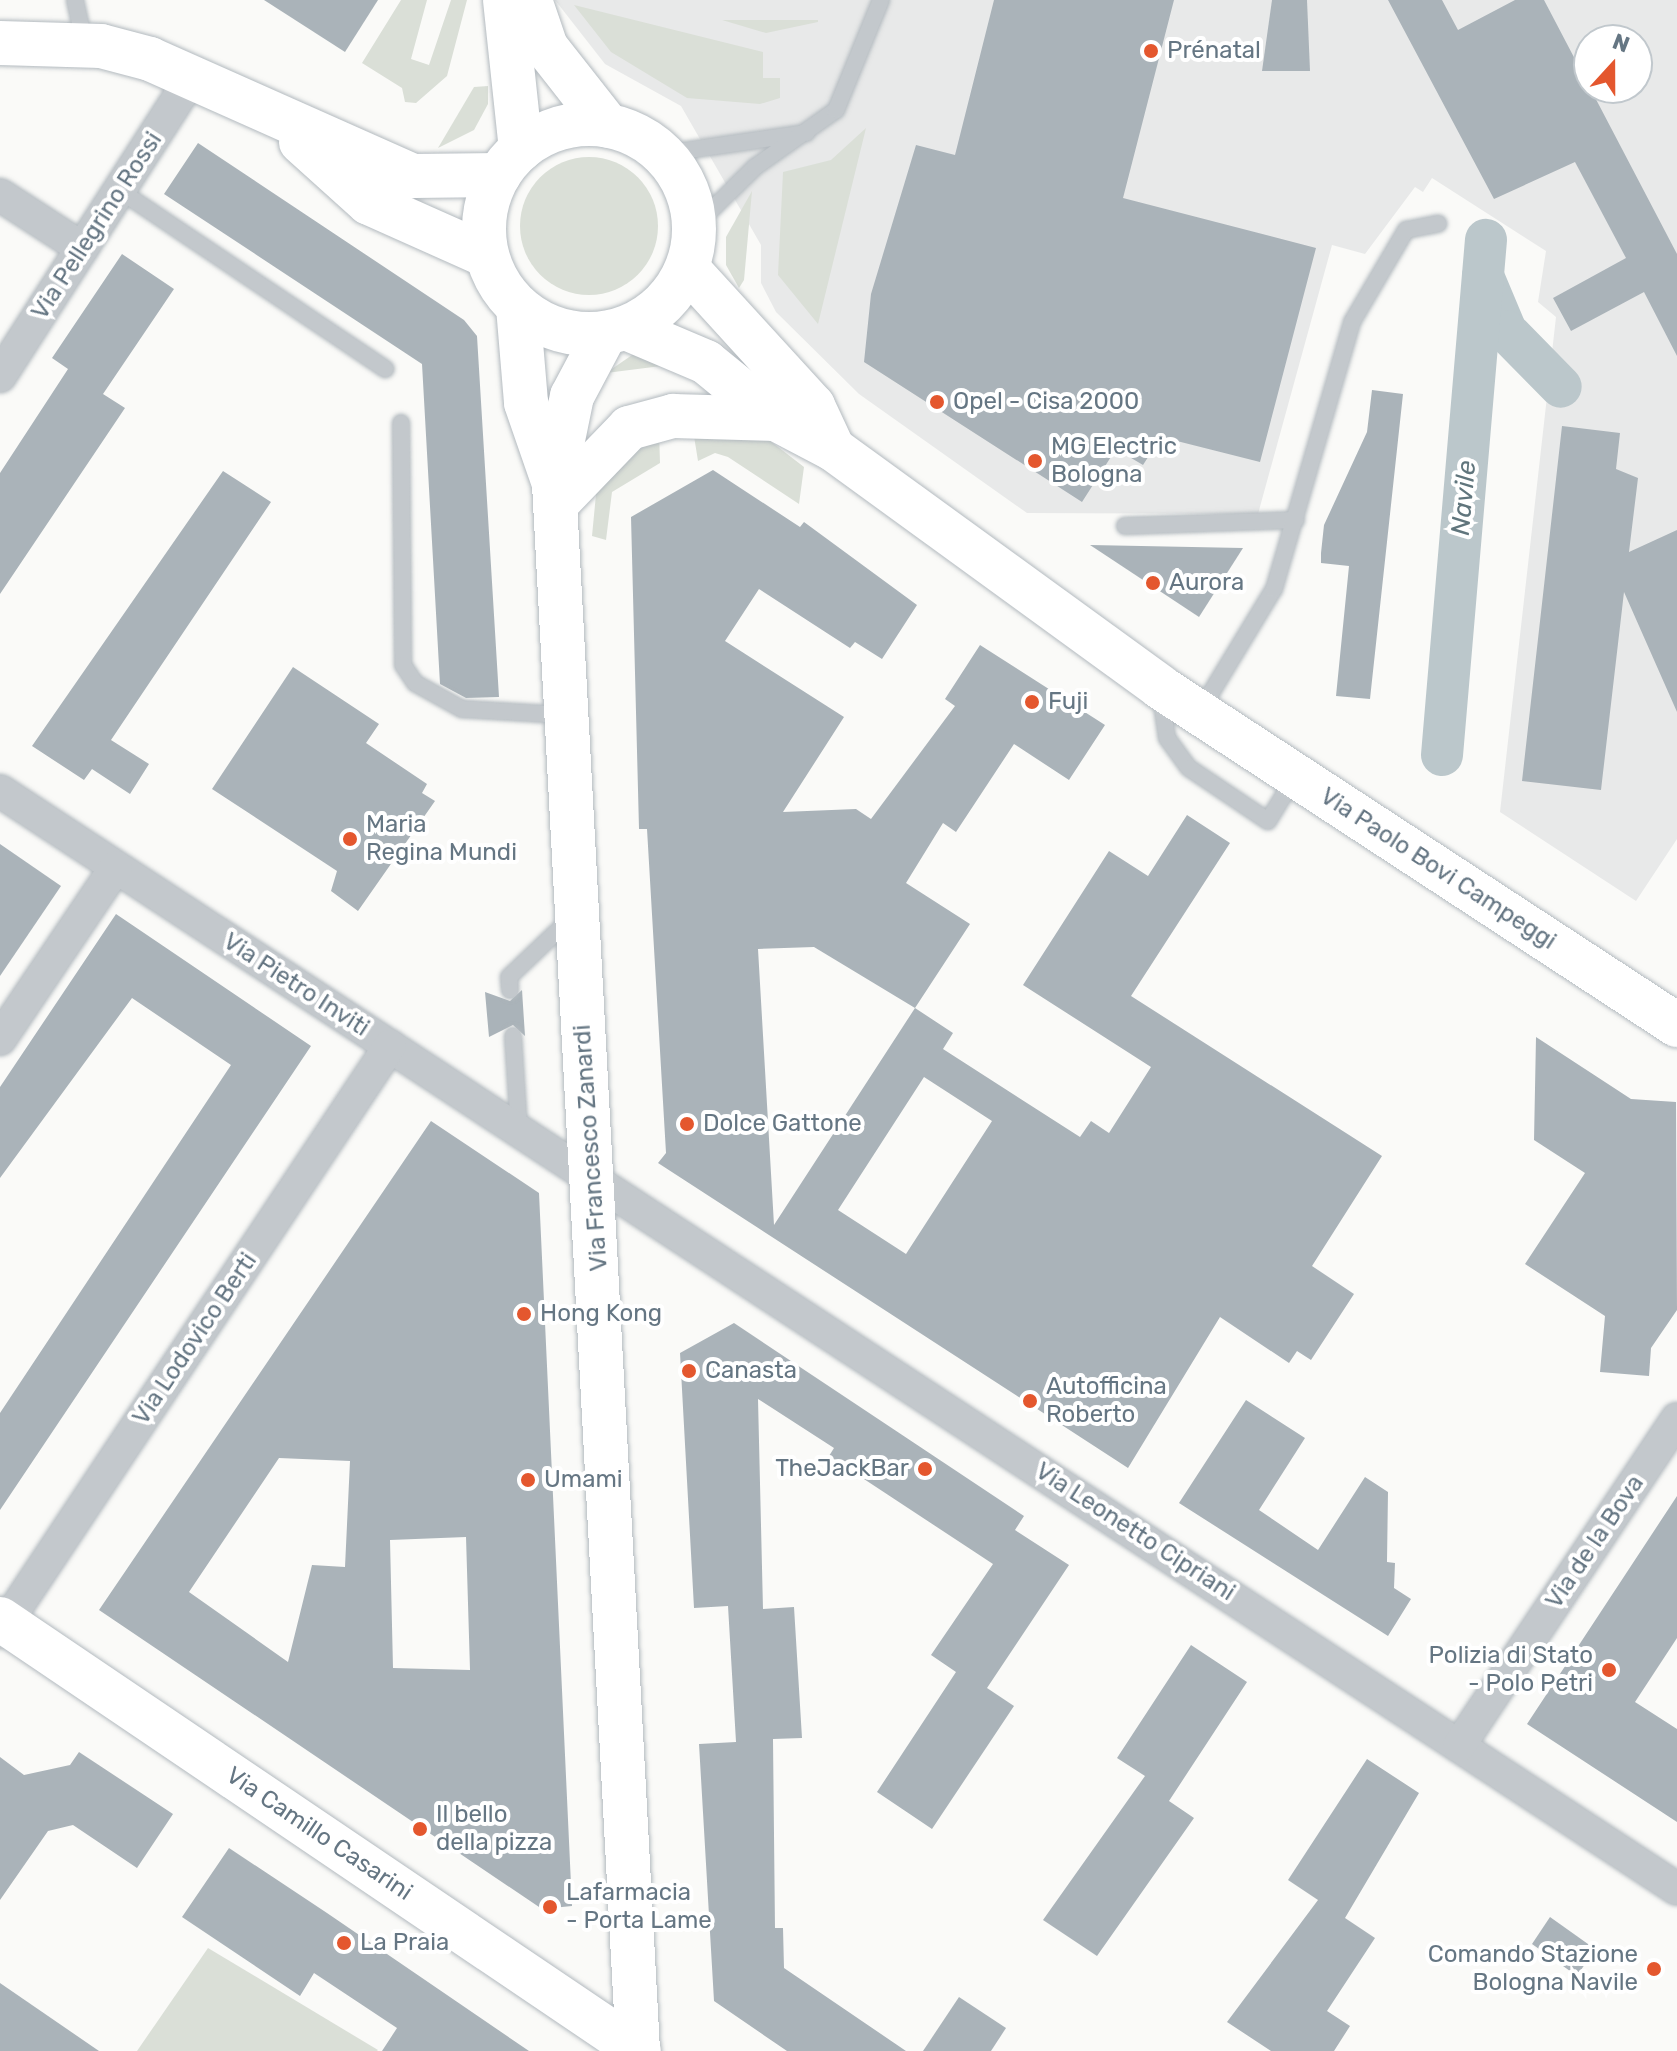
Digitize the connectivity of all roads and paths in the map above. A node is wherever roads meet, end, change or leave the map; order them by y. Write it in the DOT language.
graph roads {
  1 [pos="75,0"];
  2 [pos="505,0"];
  3 [pos="530,0"];
  4 [pos="881,0"];
  5 [pos="0,43"];
  6 [pos="85,45"];
  7 [pos="193,75"];
  8 [pos="271,112"];
  9 [pos="608,126"];
  10 [pos="812,132"];
  11 [pos="662,154"];
  12 [pos="510,162"];
  13 [pos="119,190"];
  14 [pos="0,195"];
  15 [pos="1438,224"];
  16 [pos="82,248"];
  17 [pos="691,248"];
  18 [pos="486,255"];
  19 [pos="518,307"];
  20 [pos="616,331"];
  21 [pos="385,369"];
  22 [pos="0,376"];
  23 [pos="776,419"];
  24 [pos="401,423"];
  25 [pos="833,449"];
  26 [pos="555,495"];
  27 [pos="1296,520"];
  28 [pos="1125,526"];
  29 [pos="1160,687"];
  30 [pos="1199,712"];
  31 [pos="564,715"];
  32 [pos="1296,776"];
  33 [pos="0,791"];
  34 [pos="116,867"];
  35 [pos="575,914"];
  36 [pos="510,990"];
  37 [pos="1677,1025"];
  38 [pos="513,1036"];
  39 [pos="0,1039"];
  40 [pos="390,1046"];
  41 [pos="519,1128"];
  42 [pos="594,1176"];
  43 [pos="1677,1419"];
  44 [pos="2,1624"];
  45 [pos="1459,1746"];
  46 [pos="1677,1889"];
  47 [pos="638,2051"];
  1 -- 6 [label="lane"];
  2 -- 12 [label="street"];
  3 -- 9 [label="street"];
  4 -- 10 [label="lane"];
  5 -- 6 [label="street"];
  6 -- 7 [label="street"];
  7 -- 8 [label="street"];
  7 -- 13 [label="street, Via Pellegrino Rossi"];
  8 -- 12 [label="street"];
  8 -- 18 [label="street"];
  9 -- 11 [label="street"];
  9 -- 12 [label="street"];
  10 -- 11 [label="lane"];
  10 -- 17 [label="lane"];
  11 -- 17 [label="street"];
  12 -- 18 [label="street"];
  13 -- 16 [label="street, Via Pellegrino Rossi"];
  13 -- 21 [label="lane"];
  14 -- 16 [label="street"];
  15 -- 27 [label="lane"];
  16 -- 22 [label="street, Via Pellegrino Rossi"];
  17 -- 20 [label="street"];
  17 -- 25 [label="street, Via Paolo Bovi Campeggi"];
  18 -- 19 [label="street"];
  19 -- 20 [label="street"];
  19 -- 26 [label="street, Via Francesco Zanardi"];
  20 -- 23 [label="street, Via Paolo Bovi Campeggi"];
  20 -- 26 [label="street, Via Francesco Zanardi"];
  23 -- 25 [label="street, Via Paolo Bovi Campeggi"];
  23 -- 26 [label="street, Via Paolo Bovi Campeggi"];
  24 -- 31 [label="lane"];
  25 -- 29 [label="street, Via Paolo Bovi Campeggi"];
  26 -- 31 [label="street, Via Francesco Zanardi"];
  27 -- 28 [label="lane"];
  27 -- 30 [label="lane"];
  29 -- 30 [label="street, Via Paolo Bovi Campeggi"];
  29 -- 32 [label="lane"];
  30 -- 32 [label="street, Via Paolo Bovi Campeggi"];
  31 -- 35 [label="street, Via Francesco Zanardi"];
  32 -- 37 [label="street, Via Paolo Bovi Campeggi"];
  33 -- 34 [label="street, Via Pietro Inviti"];
  34 -- 39 [label="street"];
  34 -- 40 [label="street, Via Pietro Inviti"];
  35 -- 36 [label="lane"];
  35 -- 42 [label="street, Via Francesco Zanardi"];
  38 -- 41 [label="lane"];
  40 -- 41 [label="street, Via Pietro Inviti"];
  40 -- 44 [label="street, Via Lodovico Berti"];
  41 -- 42 [label="street, Via Pietro Inviti"];
  42 -- 45 [label="street, Via Leonetto Cipriani"];
  42 -- 47 [label="street, Via Francesco Zanardi"];
  43 -- 45 [label="street, Via de la Bova"];
  44 -- 47 [label="street, Via Camillo Casarini"];
  45 -- 46 [label="street, Via Leonetto Cipriani"];
}
